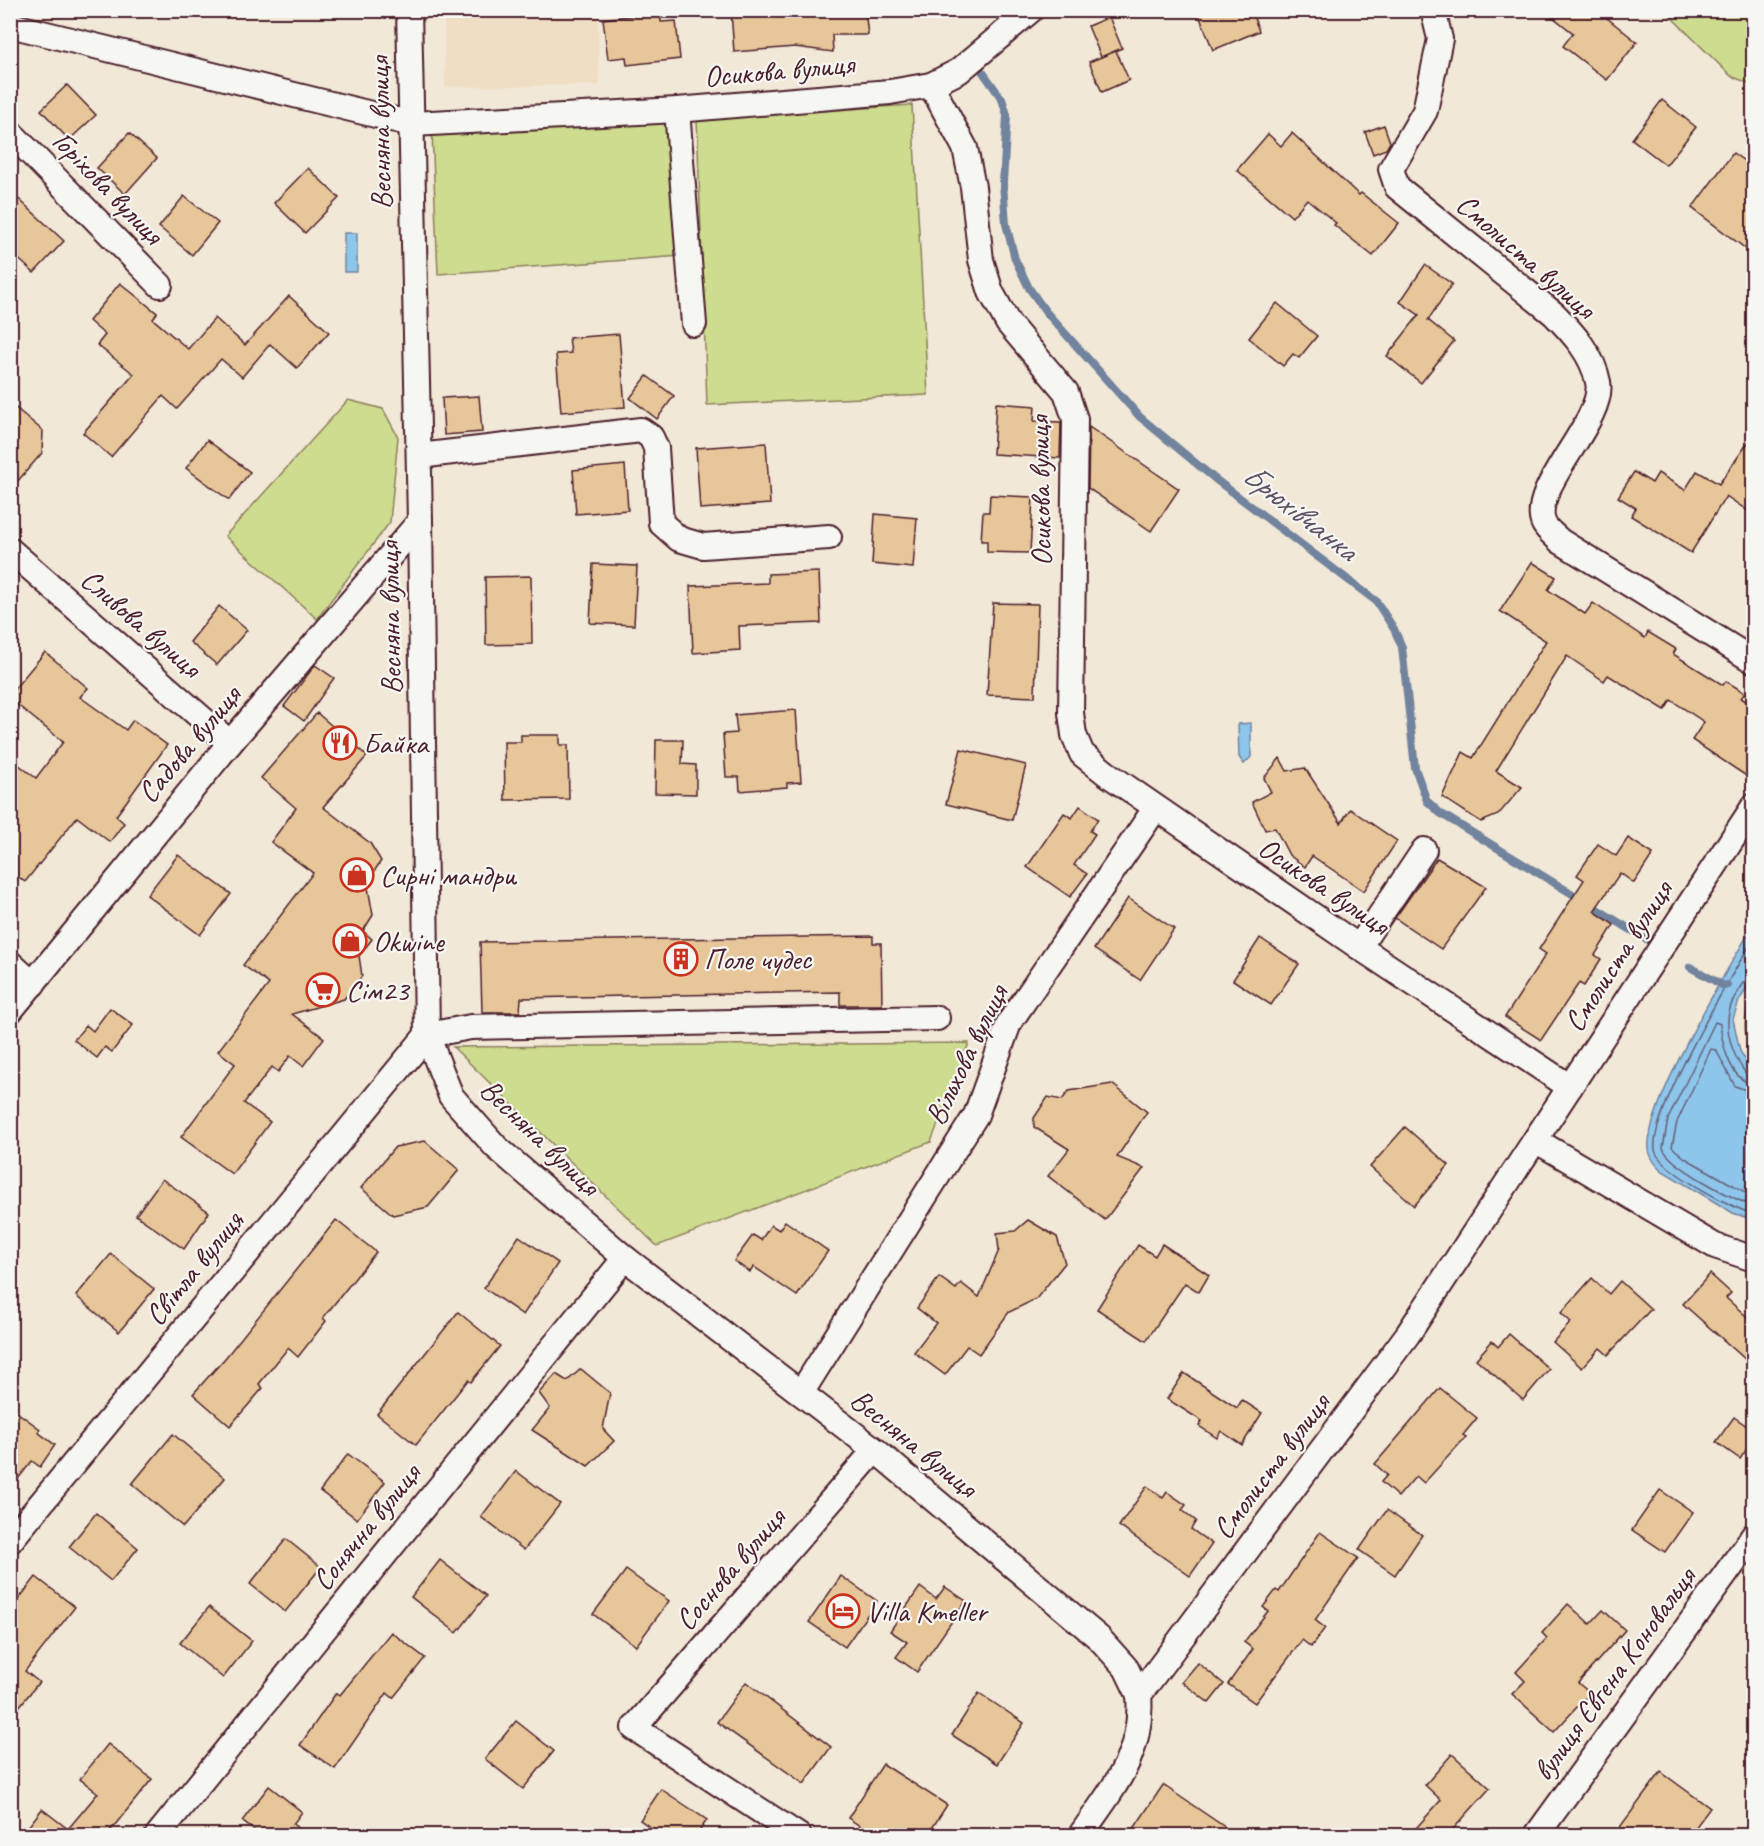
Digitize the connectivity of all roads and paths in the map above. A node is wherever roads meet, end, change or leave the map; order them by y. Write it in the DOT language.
graph roads {
  1 [pos="409,10"];
  2 [pos="1031,10"];
  3 [pos="1433,10"];
  4 [pos="10,25"];
  5 [pos="931,85"];
  6 [pos="676,110"];
  7 [pos="412,124"];
  8 [pos="10,132"];
  9 [pos="160,285"];
  10 [pos="694,324"];
  11 [pos="419,456"];
  12 [pos="420,521"];
  13 [pos="829,537"];
  14 [pos="10,550"];
  15 [pos="1754,661"];
  16 [pos="230,743"];
  17 [pos="1754,806"];
  18 [pos="1155,809"];
  19 [pos="1424,850"];
  20 [pos="1359,947"];
  21 [pos="10,963"];
  22 [pos="33,984"];
  23 [pos="10,1011"];
  24 [pos="937,1018"];
  25 [pos="427,1035"];
  26 [pos="1570,1087"];
  27 [pos="1535,1140"];
  28 [pos="625,1257"];
  29 [pos="1754,1259"];
  30 [pos="801,1393"];
  31 [pos="875,1450"];
  32 [pos="10,1541"];
  33 [pos="1750,1546"];
  34 [pos="1139,1695"];
  35 [pos="156,1836"];
  36 [pos="799,1836"];
  37 [pos="1080,1836"];
  38 [pos="1536,1836"];
  1 -- 7 [label="street, Весняна вулиця"];
  2 -- 5 [label="street"];
  3 -- 15 [label="street, Смолиста вулиця"];
  4 -- 7 [label="street, Осикова вулиця"];
  5 -- 6 [label="street, Осикова вулиця"];
  5 -- 18 [label="street, Осикова вулиця"];
  6 -- 7 [label="street, Осикова вулиця"];
  6 -- 10 [label="street"];
  7 -- 11 [label="street, Весняна вулиця"];
  8 -- 9 [label="street, Горіхова вулиця"];
  11 -- 12 [label="street, Весняна вулиця"];
  11 -- 13 [label="street"];
  12 -- 16 [label="street, Садова вулиця"];
  12 -- 25 [label="street, Весняна вулиця"];
  14 -- 16 [label="street, Сливова вулиця"];
  16 -- 22 [label="street, Садова вулиця"];
  17 -- 26 [label="street, Смолиста вулиця"];
  18 -- 20 [label="street, Осикова вулиця"];
  18 -- 30 [label="street, Вільхова вулиця"];
  19 -- 20 [label="street"];
  20 -- 26 [label="street, Осикова вулиця"];
  21 -- 22 [label="street"];
  22 -- 23 [label="street, Садова вулиця"];
  24 -- 25 [label="street"];
  25 -- 28 [label="street, Весняна вулиця"];
  25 -- 32 [label="street, Світла вулиця"];
  26 -- 27 [label="street, Смолиста вулиця"];
  27 -- 29 [label="street"];
  27 -- 34 [label="street, Смолиста вулиця"];
  28 -- 30 [label="street, Весняна вулиця"];
  28 -- 35 [label="street, Сонячна вулиця"];
  30 -- 31 [label="street, Весняна вулиця"];
  31 -- 34 [label="street, Весняна вулиця"];
  31 -- 36 [label="street, Соснова вулиця"];
  33 -- 38 [label="street, вулиця Євгена Коновальця"];
  34 -- 37 [label="street"];
}
